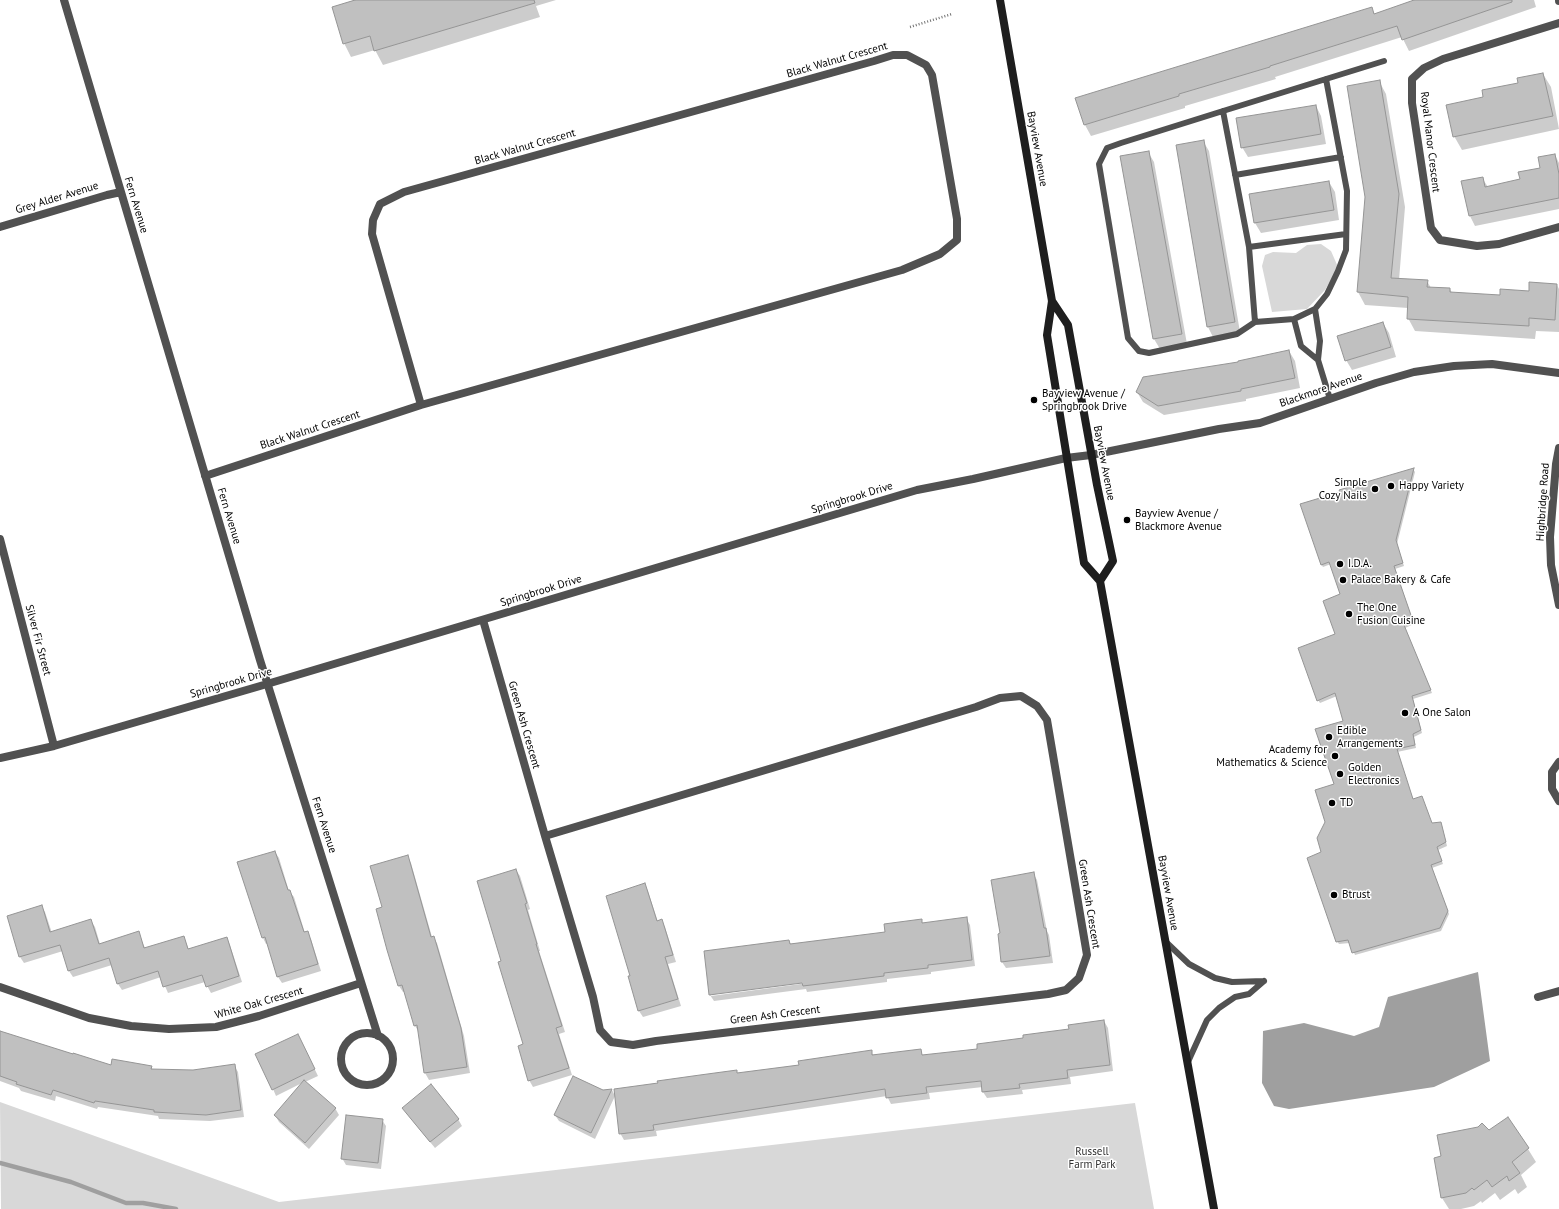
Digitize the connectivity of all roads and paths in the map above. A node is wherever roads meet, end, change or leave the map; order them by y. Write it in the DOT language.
graph roads {
  1 [pos="64,0"];
  2 [pos="1000,0"];
  3 [pos="952,14"];
  4 [pos="1559,23"];
  5 [pos="910,27"];
  6 [pos="1384,61"];
  7 [pos="1326,79"];
  8 [pos="1223,111"];
  9 [pos="1341,157"];
  10 [pos="1235,175"];
  11 [pos="121,192"];
  12 [pos="0,227"];
  13 [pos="1559,227"];
  14 [pos="1346,234"];
  15 [pos="1249,247"];
  16 [pos="1052,301"];
  17 [pos="1315,309"];
  18 [pos="1294,320"];
  19 [pos="1255,322"];
  20 [pos="1318,360"];
  21 [pos="1559,373"];
  22 [pos="1330,399"];
  23 [pos="421,404"];
  24 [pos="1559,448"];
  25 [pos="1091,455"];
  26 [pos="1066,458"];
  27 [pos="205,476"];
  28 [pos="0,539"];
  29 [pos="1100,581"];
  30 [pos="1559,605"];
  31 [pos="483,620"];
  32 [pos="267,684"];
  33 [pos="54,746"];
  34 [pos="0,758"];
  35 [pos="1559,762"];
  36 [pos="1559,801"];
  37 [pos="545,836"];
  38 [pos="1166,942"];
  39 [pos="360,983"];
  40 [pos="0,986"];
  41 [pos="1559,991"];
  42 [pos="1538,997"];
  43 [pos="378,1036"];
  44 [pos="1187,1064"];
  45 [pos="1214,1209"];
  1 -- 11 [label="street, Fern Avenue"];
  2 -- 16 [label="main road, Bayview Avenue"];
  3 -- 5 [label="path"];
  4 -- 13 [label="street, Royal Manor Crescent"];
  6 -- 7 [label="lane"];
  7 -- 8 [label="lane"];
  7 -- 9 [label="lane"];
  8 -- 10 [label="lane"];
  8 -- 19 [label="lane"];
  9 -- 10 [label="lane"];
  9 -- 14 [label="lane"];
  10 -- 15 [label="lane"];
  11 -- 12 [label="street, Grey Alder Avenue"];
  11 -- 27 [label="street, Fern Avenue"];
  14 -- 15 [label="lane"];
  14 -- 17 [label="lane"];
  15 -- 19 [label="lane"];
  16 -- 25 [label="main road, Bayview Avenue"];
  16 -- 26 [label="main road, Bayview Avenue"];
  17 -- 18 [label="lane"];
  17 -- 20 [label="lane"];
  18 -- 19 [label="lane"];
  18 -- 20 [label="lane"];
  20 -- 22 [label="lane"];
  21 -- 22 [label="street, Blackmore Avenue"];
  22 -- 25 [label="street, Blackmore Avenue"];
  23 -- 23 [label="street, Black Walnut Crescent"];
  23 -- 27 [label="street, Black Walnut Crescent"];
  24 -- 30 [label="street, Highbridge Road"];
  25 -- 26 [label="street, Springbrook Drive"];
  25 -- 29 [label="main road, Bayview Avenue"];
  26 -- 29 [label="main road, Bayview Avenue"];
  26 -- 31 [label="street, Springbrook Drive"];
  27 -- 32 [label="street, Fern Avenue"];
  28 -- 33 [label="street, Silver Fir Street"];
  29 -- 38 [label="main road, Bayview Avenue"];
  31 -- 32 [label="street, Springbrook Drive"];
  31 -- 37 [label="street, Green Ash Crescent"];
  32 -- 33 [label="street, Springbrook Drive"];
  32 -- 39 [label="street, Fern Avenue"];
  33 -- 34 [label="street, Springbrook Drive"];
  35 -- 36 [label="street"];
  37 -- 37 [label="street, Green Ash Crescent"];
  38 -- 44 [label="main road, Bayview Avenue"];
  38 -- 44 [label="lane"];
  39 -- 40 [label="street, White Oak Crescent"];
  39 -- 43 [label="street, Fern Avenue"];
  41 -- 42 [label="street"];
  43 -- 43 [label="street, Fern Avenue"];
  44 -- 45 [label="main road, Bayview Avenue"];
}
